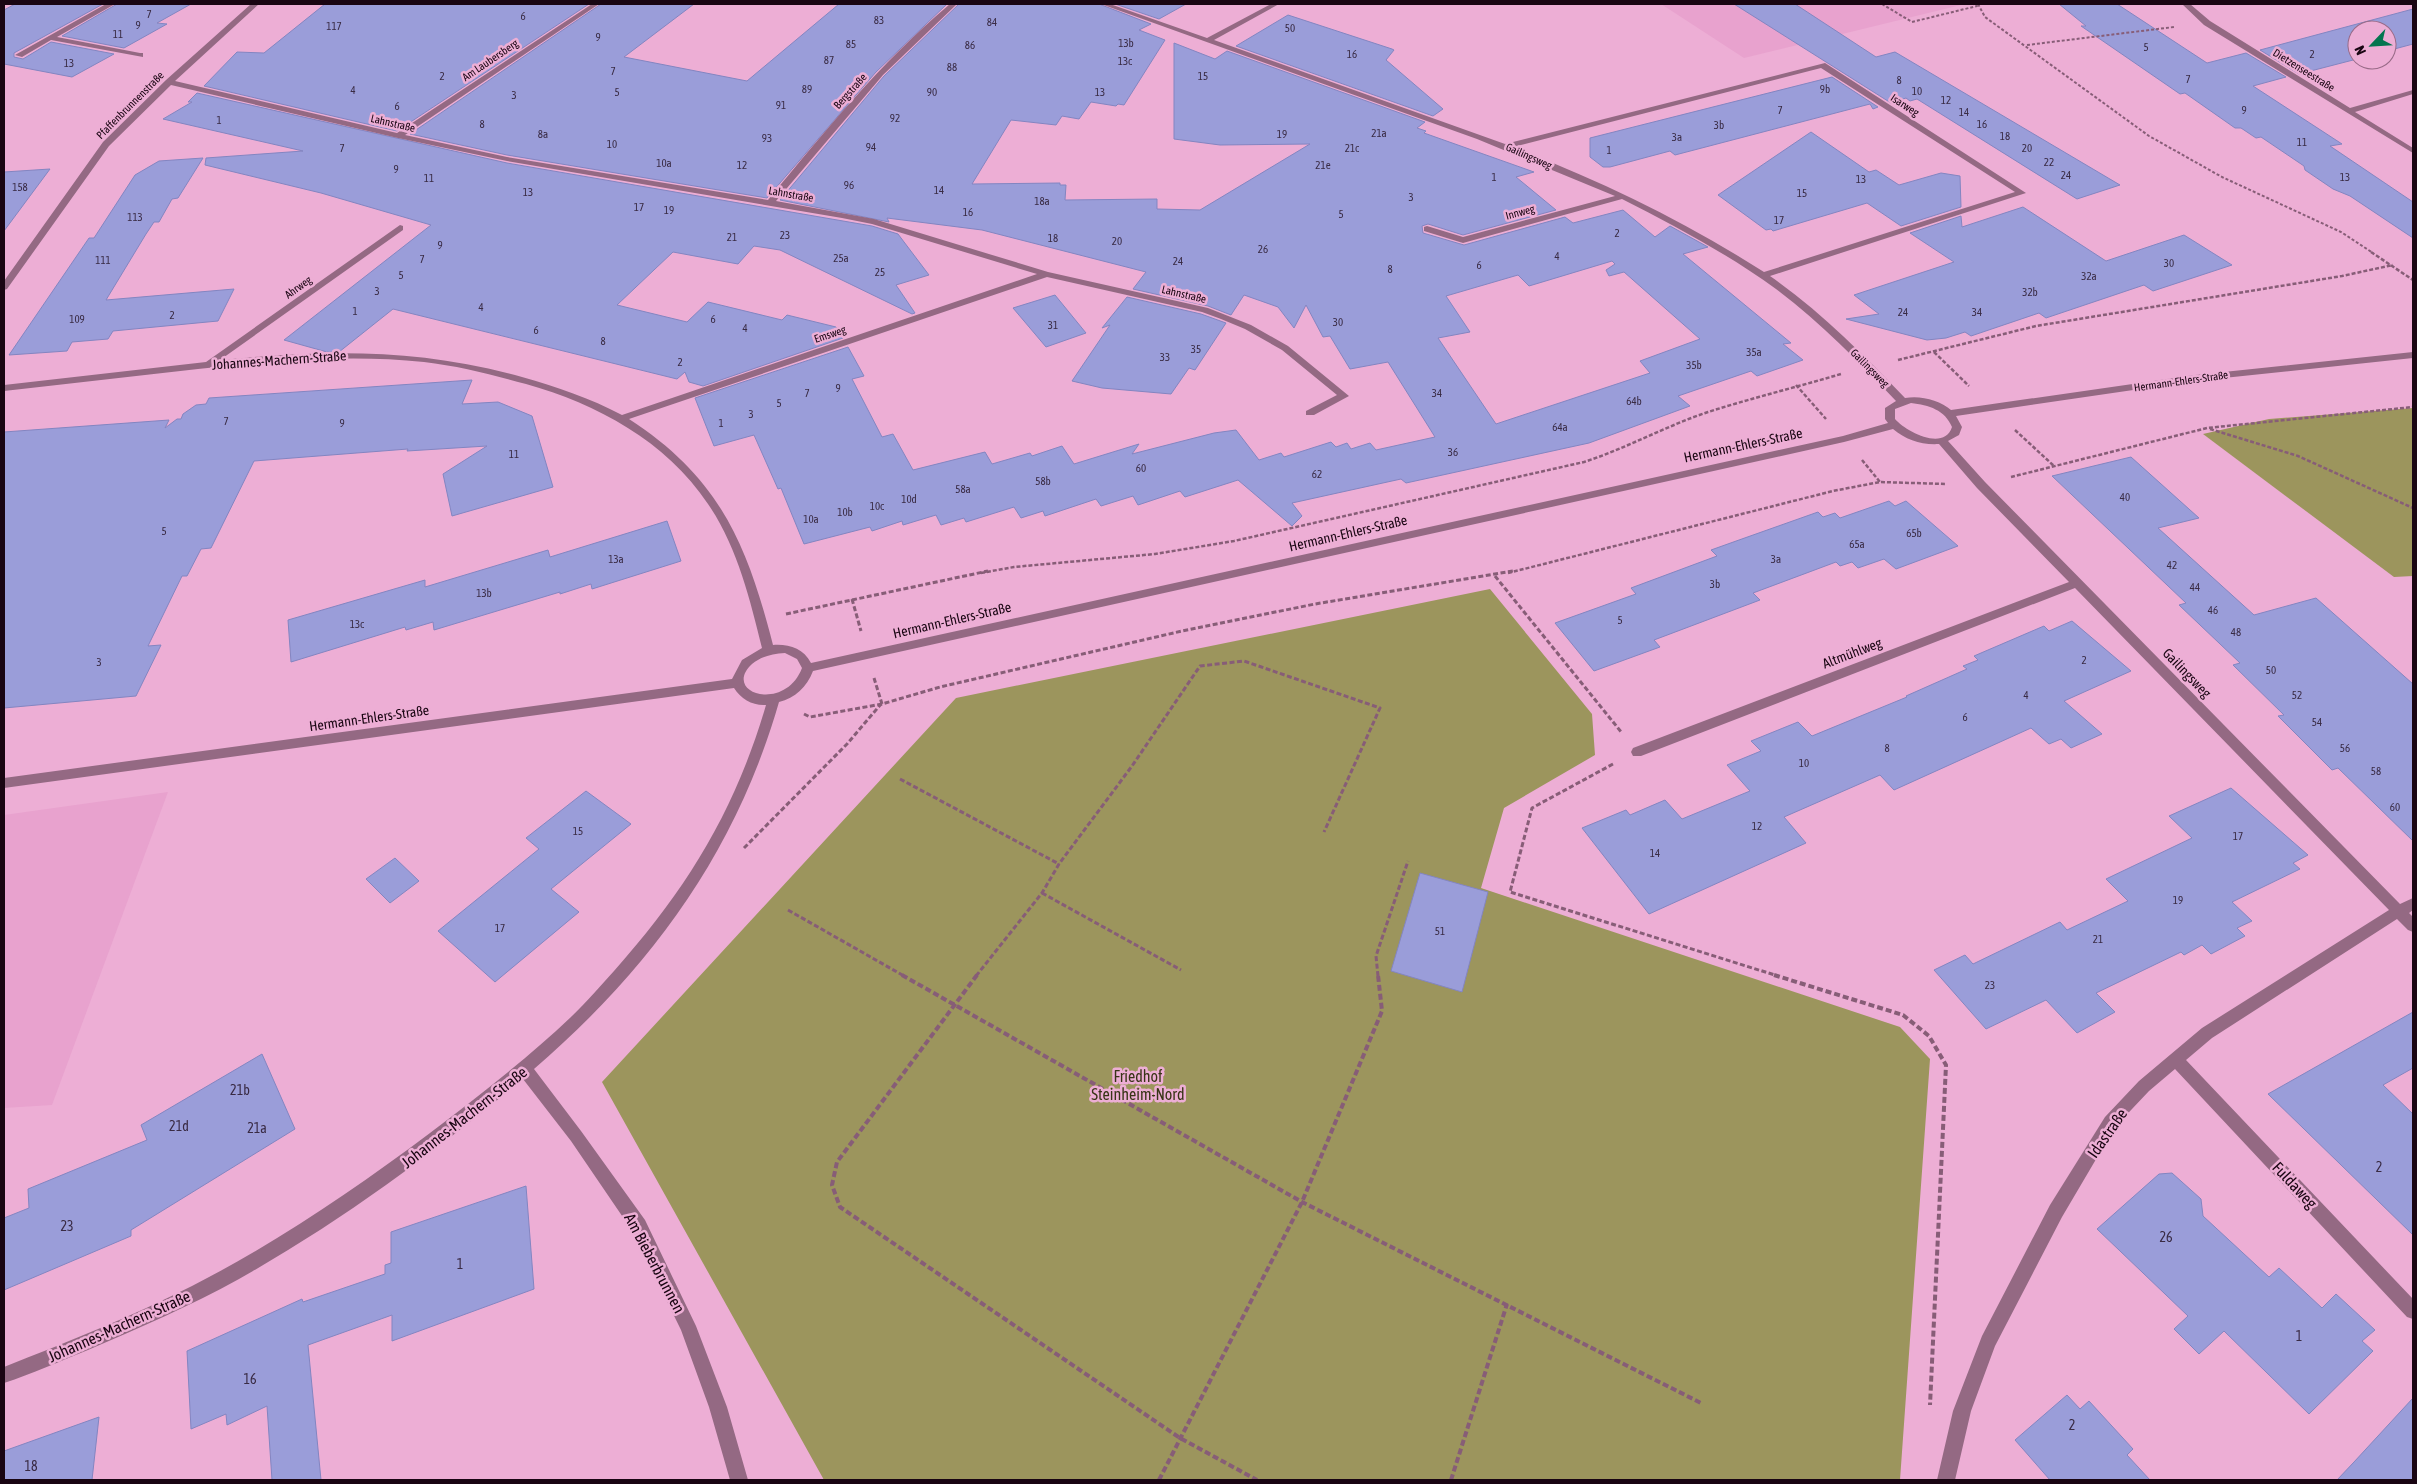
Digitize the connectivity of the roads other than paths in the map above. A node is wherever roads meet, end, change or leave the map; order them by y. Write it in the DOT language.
graph roads {
  1 [pos="111,4"];
  2 [pos="255,4"];
  3 [pos="596,4"];
  4 [pos="954,4"];
  5 [pos="1104,4"];
  6 [pos="1276,4"];
  7 [pos="2186,4"];
  8 [pos="51,38"];
  9 [pos="1207,41"];
  10 [pos="19,55"];
  11 [pos="140,55"];
  12 [pos="169,82"];
  13 [pos="2413,92"];
  14 [pos="2350,111"];
  15 [pos="398,136"];
  16 [pos="1507,146"];
  17 [pos="2413,151"];
  18 [pos="1620,197"];
  19 [pos="772,202"];
  20 [pos="400,228"];
  21 [pos="1427,229"];
  22 [pos="1046,274"];
  23 [pos="1763,275"];
  24 [pos="4,287"];
  25 [pos="2413,355"];
  26 [pos="208,365"];
  27 [pos="4,388"];
  28 [pos="1902,401"];
  29 [pos="1310,413"];
  30 [pos="1949,414"];
  31 [pos="623,418"];
  32 [pos="1894,425"];
  33 [pos="1942,440"];
  34 [pos="2078,583"];
  35 [pos="768,650"];
  36 [pos="808,668"];
  37 [pos="738,683"];
  38 [pos="774,700"];
  39 [pos="1637,752"];
  40 [pos="4,783"];
  41 [pos="2413,904"];
  42 [pos="2399,911"];
  43 [pos="2413,926"];
  44 [pos="2176,1058"];
  45 [pos="525,1069"];
  46 [pos="2413,1311"];
  47 [pos="4,1375"];
  48 [pos="739,1480"];
  49 [pos="1946,1480"];
  1 -- 8 [label="street"];
  2 -- 12 [label="street, Pfaffenbrunnenstraße"];
  3 -- 15 [label="street, Am Laubersberg"];
  4 -- 19 [label="street, Bergstraße"];
  5 -- 9 [label="street, Gailingsweg"];
  6 -- 9 [label="street"];
  7 -- 14 [label="street, Dietzenseestraße"];
  8 -- 10 [label="street"];
  8 -- 11 [label="street"];
  9 -- 16 [label="street, Gailingsweg"];
  12 -- 15 [label="street, Lahnstraße"];
  12 -- 24 [label="street, Pfaffenbrunnenstraße"];
  13 -- 14 [label="street"];
  14 -- 17 [label="street, Dietzenseestraße"];
  15 -- 19 [label="street, Lahnstraße"];
  16 -- 18 [label="street, Gailingsweg"];
  16 -- 23 [label="street, Isarweg"];
  18 -- 21 [label="street, Innweg"];
  18 -- 23 [label="street, Gailingsweg"];
  19 -- 22 [label="street, Lahnstraße"];
  20 -- 26 [label="street, Ahrweg"];
  22 -- 29 [label="street, Lahnstraße"];
  22 -- 31 [label="street, Emsweg"];
  23 -- 28 [label="street, Gailingsweg"];
  25 -- 30 [label="street, Hermann-Ehlers-Straße"];
  26 -- 27 [label="street, Johannes-Machern-Straße"];
  26 -- 31 [label="street, Johannes-Machern-Straße"];
  28 -- 30 [label="street"];
  28 -- 32 [label="street"];
  30 -- 33 [label="street"];
  31 -- 35 [label="street, Johannes-Machern-Straße"];
  32 -- 33 [label="street"];
  32 -- 36 [label="street, Hermann-Ehlers-Straße"];
  33 -- 34 [label="street, Gailingsweg"];
  34 -- 39 [label="street, Altmühlweg"];
  34 -- 42 [label="street, Gailingsweg"];
  35 -- 36 [label="street"];
  35 -- 37 [label="street"];
  36 -- 38 [label="street"];
  37 -- 38 [label="street"];
  37 -- 40 [label="street, Hermann-Ehlers-Straße"];
  38 -- 45 [label="street, Johannes-Machern-Straße"];
  41 -- 42 [label="street, Idastraße"];
  42 -- 43 [label="street, Gailingsweg"];
  42 -- 44 [label="street, Idastraße"];
  44 -- 46 [label="street, Fuldaweg"];
  44 -- 49 [label="street, Idastraße"];
  45 -- 47 [label="street, Johannes-Machern-Straße"];
  45 -- 48 [label="street, Am Bieberbrunnen"];
}
